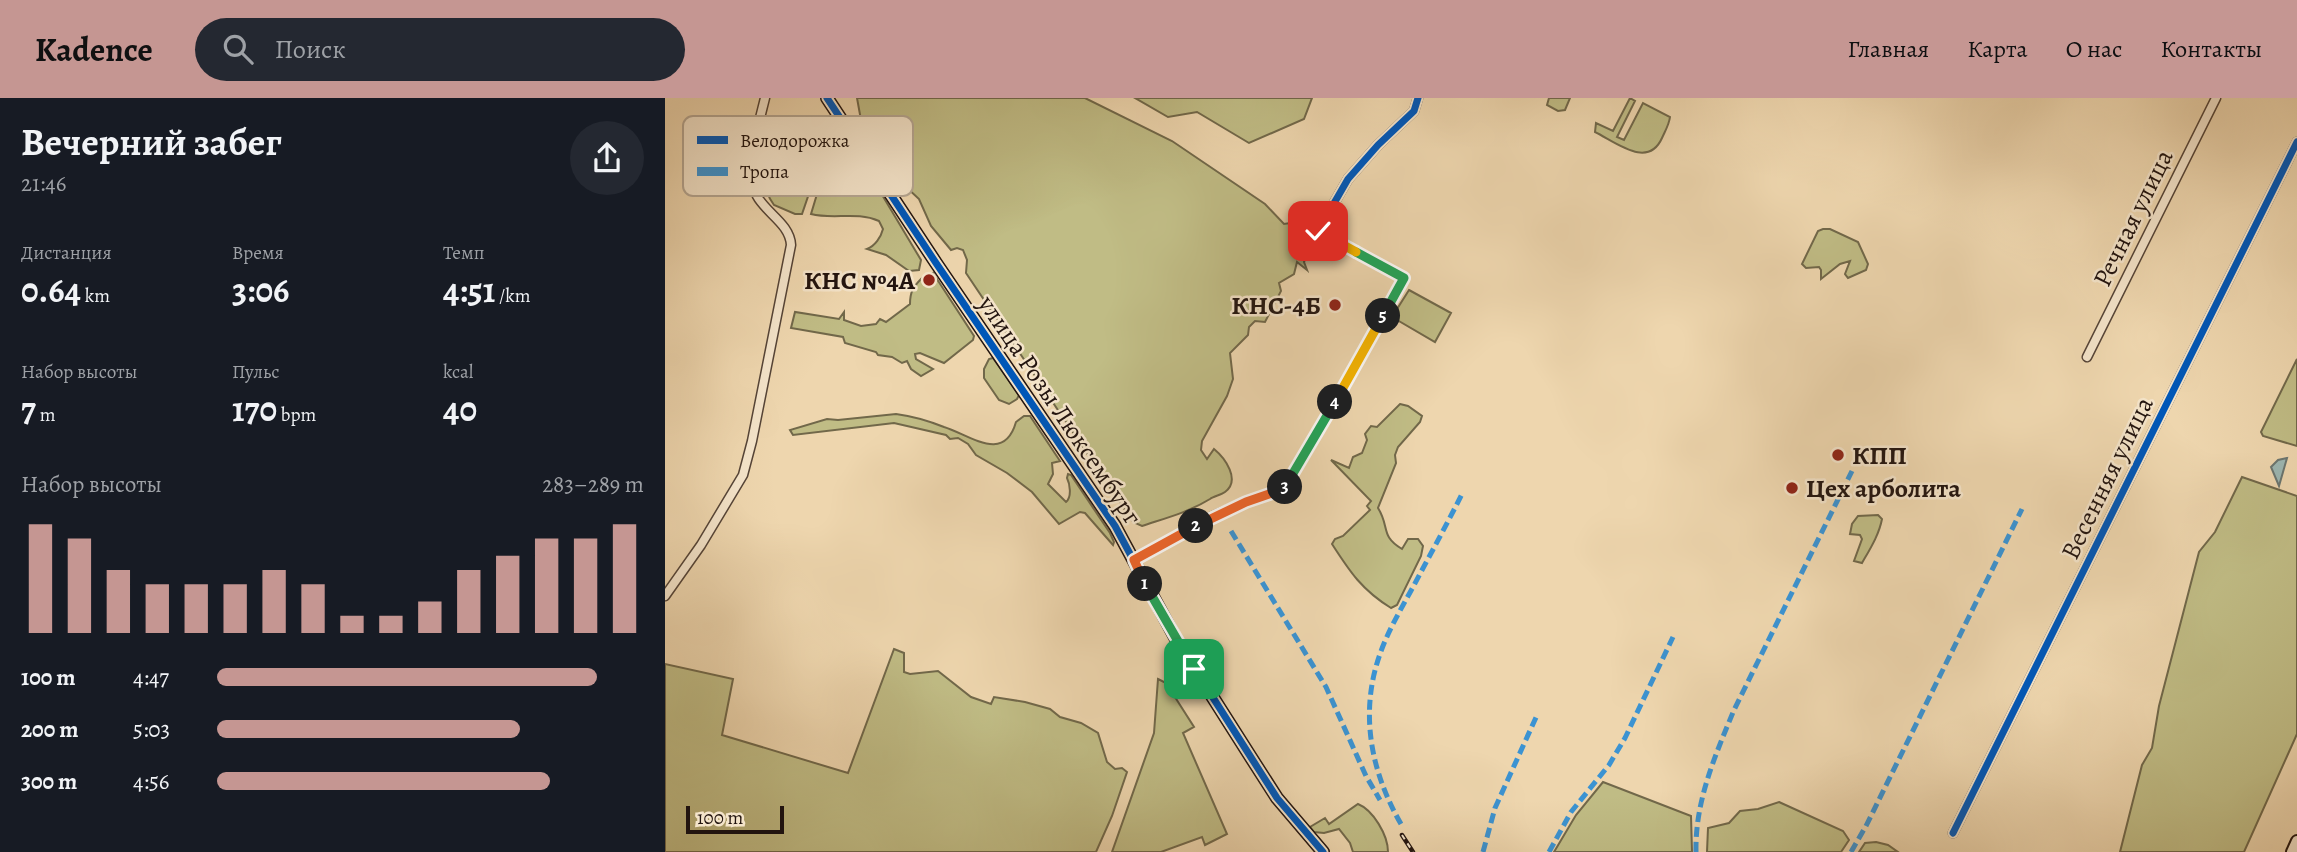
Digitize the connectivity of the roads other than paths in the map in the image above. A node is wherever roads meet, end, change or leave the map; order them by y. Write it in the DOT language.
graph roads {
  1 [pos="765,98"];
  2 [pos="827,98"];
  3 [pos="1418,98"];
  4 [pos="2215,98"];
  5 [pos="761,116"];
  6 [pos="839,116"];
  7 [pos="2297,142"];
  8 [pos="757,196"];
  9 [pos="892,196"];
  10 [pos="2087,356"];
  11 [pos="1134,560"];
  12 [pos="665,596"];
  13 [pos="1953,833"];
  14 [pos="2297,841"];
  15 [pos="1323,852"];
  16 [pos="2292,852"];
  1 -- 5 [label="street"];
  2 -- 6 [label="street, улица Розы Люксембург"];
  3 -- 11 [label="street"];
  4 -- 10 [label="street, Речная улица"];
  7 -- 13 [label="street, Весенняя улица"];
  8 -- 12 [label="street"];
  9 -- 11 [label="street, улица Розы Люксембург"];
  11 -- 15 [label="street, улица Розы Люксембург"];
  14 -- 16 [label="street"];
}
